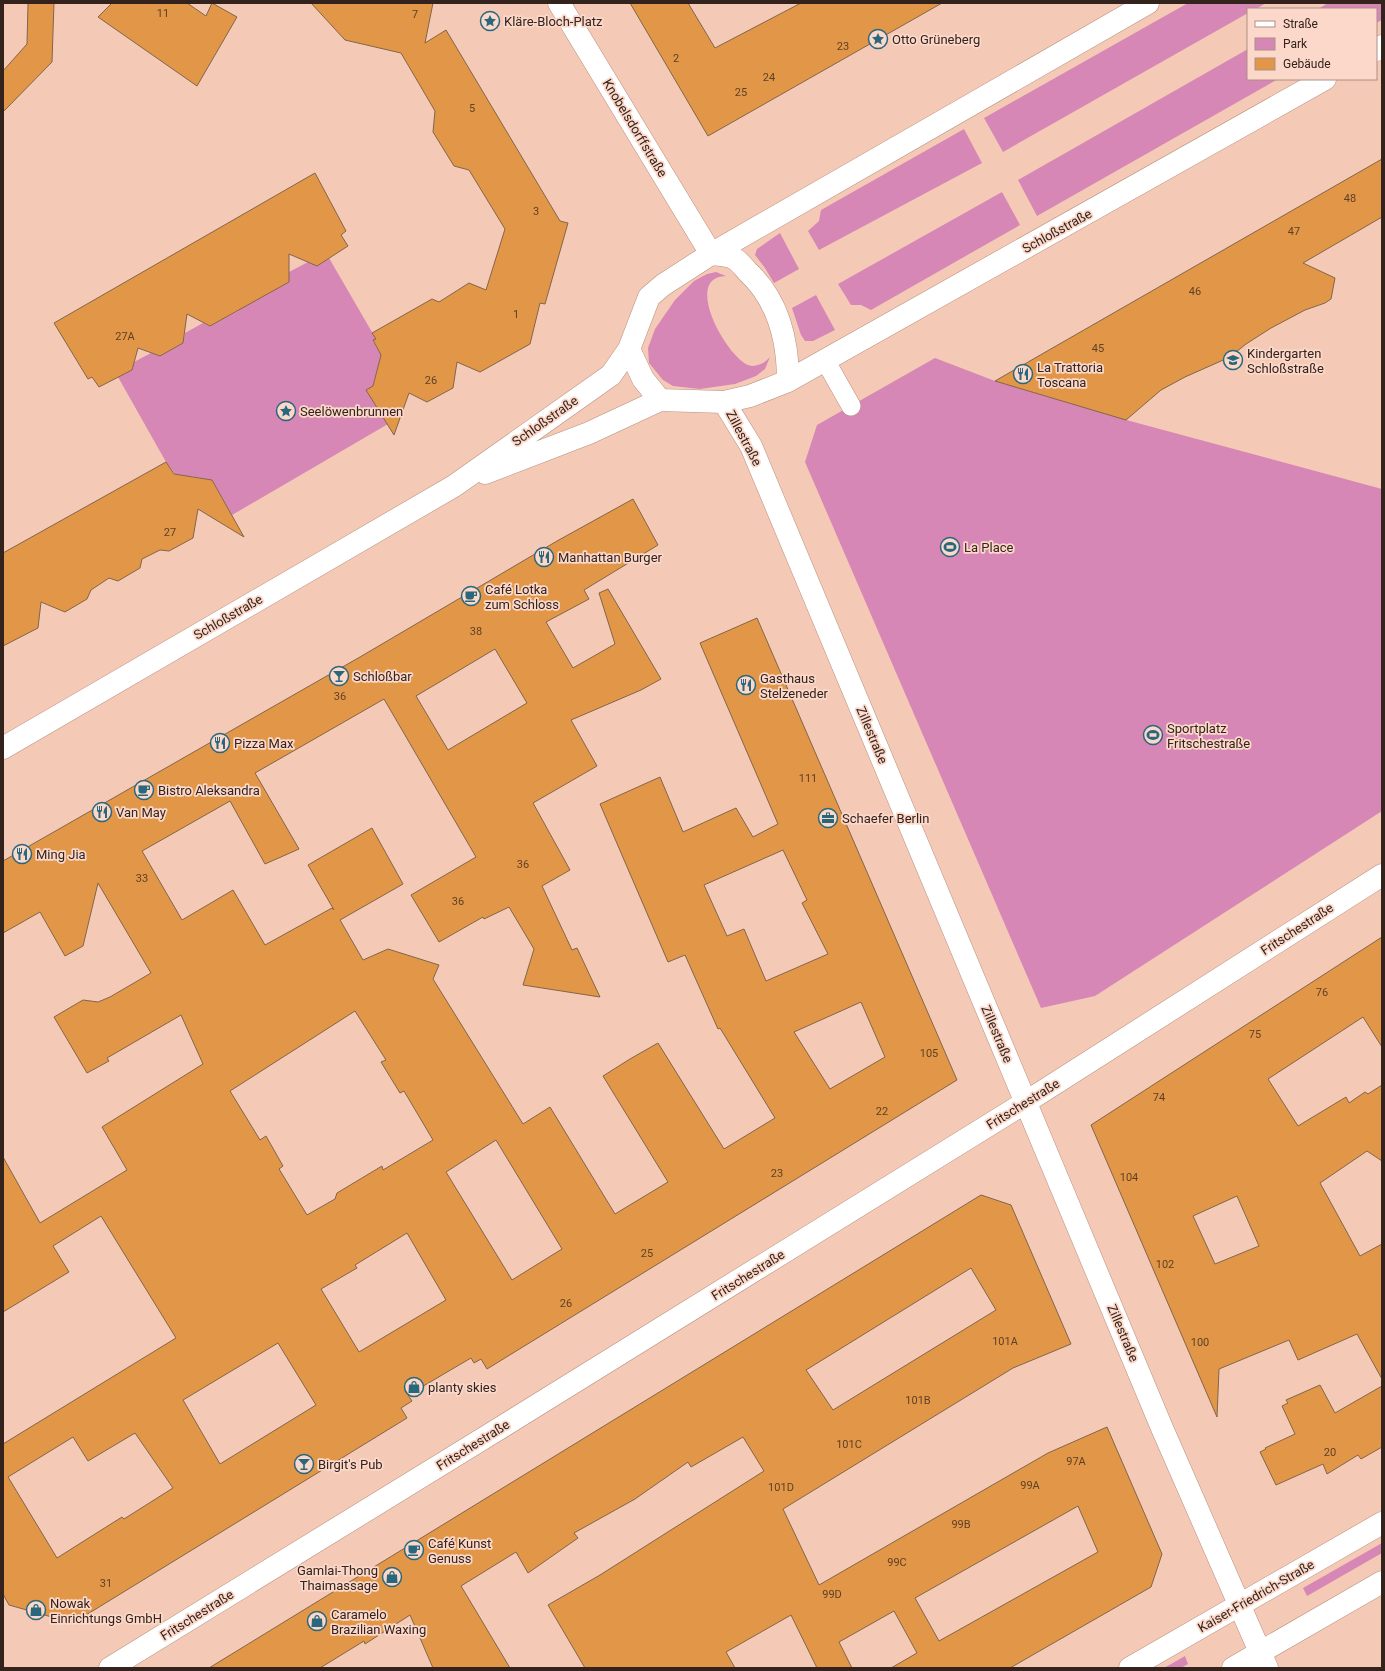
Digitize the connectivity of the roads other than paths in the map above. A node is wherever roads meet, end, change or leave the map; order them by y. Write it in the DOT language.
graph roads {
  1 [pos="559,3"];
  2 [pos="1148,3"];
  3 [pos="1323,80"];
  4 [pos="711,254"];
  5 [pos="629,349"];
  6 [pos="826,360"];
  7 [pos="788,381"];
  8 [pos="660,400"];
  9 [pos="724,402"];
  10 [pos="851,406"];
  11 [pos="454,486"];
  12 [pos="3,748"];
  13 [pos="1382,875"];
  14 [pos="1026,1102"];
  15 [pos="1382,1523"];
  16 [pos="1382,1582"];
  17 [pos="1240,1606"];
  18 [pos="1264,1660"];
  19 [pos="110,1668"];
  20 [pos="1130,1668"];
  21 [pos="1233,1668"];
  1 -- 4 [label="street, Knobelsdorffstraße"];
  2 -- 4 [label="street, Schloßstraße"];
  3 -- 6 [label="street, Schloßstraße"];
  4 -- 5 [label="street, Schloßstraße"];
  4 -- 7 [label="street"];
  5 -- 8 [label="street"];
  5 -- 11 [label="street, Schloßstraße"];
  6 -- 7 [label="street, Schloßstraße"];
  6 -- 10 [label="lane"];
  7 -- 9 [label="street, Schloßstraße"];
  8 -- 9 [label="street, Schloßstraße"];
  8 -- 11 [label="street, Schloßstraße"];
  9 -- 14 [label="street, Zillestraße"];
  11 -- 12 [label="street, Schloßstraße"];
  13 -- 14 [label="street, Fritschestraße"];
  14 -- 17 [label="street, Zillestraße"];
  14 -- 19 [label="street, Fritschestraße"];
  15 -- 17 [label="street, Kaiser-Friedrich-Straße"];
  16 -- 18 [label="street"];
  17 -- 18 [label="street, Zillestraße"];
  17 -- 20 [label="street, Kaiser-Friedrich-Straße"];
  18 -- 21 [label="street"];
}
